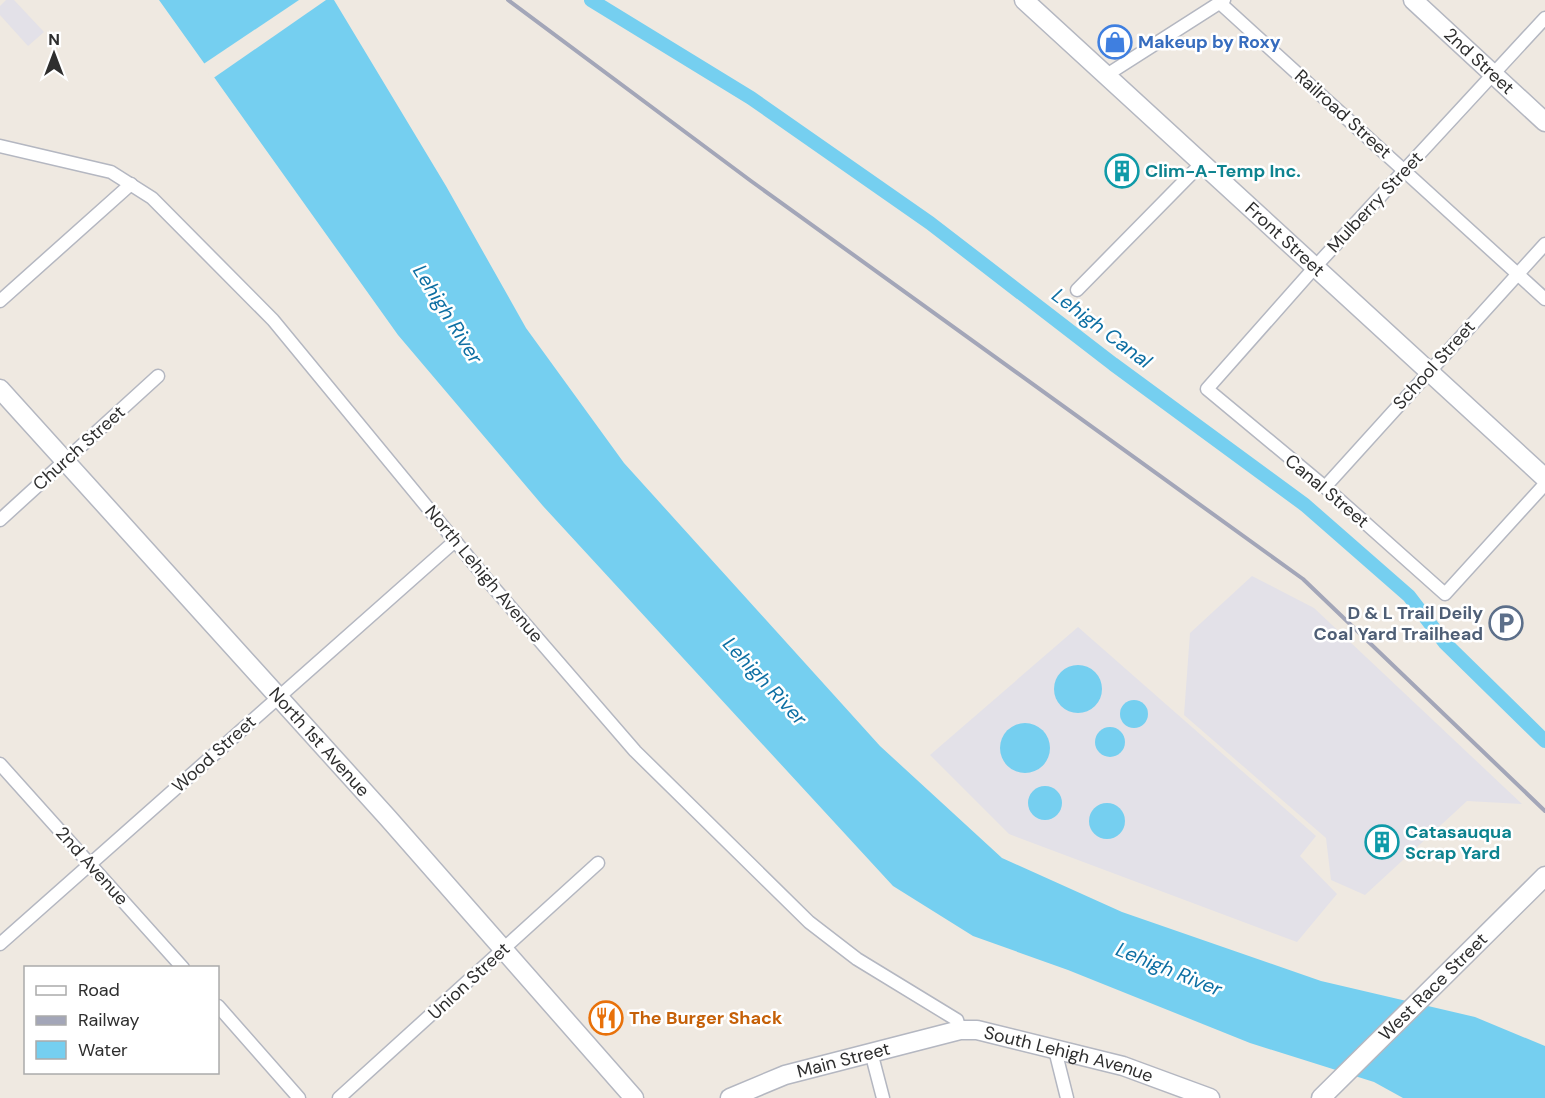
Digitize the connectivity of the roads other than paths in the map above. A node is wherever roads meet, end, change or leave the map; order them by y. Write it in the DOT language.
graph roads {
  1 [pos="1024,0"];
  2 [pos="1413,0"];
  3 [pos="1222,1"];
  4 [pos="1545,18"];
  5 [pos="1494,74"];
  6 [pos="1106,76"];
  7 [pos="1545,122"];
  8 [pos="0,146"];
  9 [pos="1202,163"];
  10 [pos="1404,170"];
  11 [pos="131,184"];
  12 [pos="1545,244"];
  13 [pos="1315,267"];
  14 [pos="1518,274"];
  15 [pos="1077,290"];
  16 [pos="1545,299"];
  17 [pos="0,301"];
  18 [pos="1429,371"];
  19 [pos="158,376"];
  20 [pos="0,389"];
  21 [pos="1208,389"];
  22 [pos="66,461"];
  23 [pos="1545,478"];
  24 [pos="1545,484"];
  25 [pos="1324,487"];
  26 [pos="0,520"];
  27 [pos="455,541"];
  28 [pos="278,697"];
  29 [pos="0,764"];
  30 [pos="598,863"];
  31 [pos="90,864"];
  32 [pos="1545,876"];
  33 [pos="0,944"];
  34 [pos="502,950"];
  35 [pos="181,966"];
  36 [pos="219,1007"];
  37 [pos="960,1030"];
  38 [pos="1055,1050"];
  39 [pos="872,1052"];
  40 [pos="299,1098"];
  41 [pos="339,1098"];
  42 [pos="634,1098"];
  43 [pos="730,1098"];
  44 [pos="883,1098"];
  45 [pos="1067,1098"];
  46 [pos="1210,1098"];
  47 [pos="1321,1098"];
  1 -- 6 [label="main road, Front Street"];
  2 -- 5 [label="main road, 2nd Street"];
  3 -- 6 [label="street"];
  3 -- 10 [label="street, Railroad Street"];
  4 -- 5 [label="street, Mulberry Street"];
  5 -- 7 [label="main road, 2nd Street"];
  5 -- 10 [label="street, Mulberry Street"];
  6 -- 9 [label="main road, Front Street"];
  8 -- 11 [label="street, North Lehigh Avenue"];
  9 -- 13 [label="main road, Front Street"];
  9 -- 15 [label="street"];
  10 -- 13 [label="street, Mulberry Street"];
  10 -- 14 [label="street, Railroad Street"];
  11 -- 17 [label="street"];
  11 -- 27 [label="street, North Lehigh Avenue"];
  12 -- 14 [label="street, School Street"];
  13 -- 18 [label="main road, Front Street"];
  13 -- 21 [label="street, Mulberry Street"];
  14 -- 16 [label="street, Railroad Street"];
  14 -- 18 [label="street, School Street"];
  18 -- 23 [label="main road, Front Street"];
  18 -- 25 [label="street, School Street"];
  19 -- 22 [label="street, Church Street"];
  20 -- 22 [label="main road, North 1st Avenue"];
  21 -- 25 [label="street, Canal Street"];
  22 -- 26 [label="street, Church Street"];
  22 -- 28 [label="main road, North 1st Avenue"];
  24 -- 25 [label="street, Canal Street"];
  27 -- 28 [label="street, Wood Street"];
  27 -- 37 [label="street, North Lehigh Avenue"];
  28 -- 31 [label="street, Wood Street"];
  28 -- 34 [label="main road, North 1st Avenue"];
  29 -- 31 [label="street, 2nd Avenue"];
  30 -- 34 [label="street, Union Street"];
  31 -- 33 [label="street, Wood Street"];
  31 -- 35 [label="street, 2nd Avenue"];
  32 -- 47 [label="main road, West Race Street"];
  34 -- 41 [label="street, Union Street"];
  34 -- 42 [label="main road, North 1st Avenue"];
  36 -- 40 [label="street"];
  37 -- 38 [label="main road, South Lehigh Avenue"];
  37 -- 39 [label="main road, Main Street"];
  38 -- 45 [label="street"];
  38 -- 46 [label="main road, South Lehigh Avenue"];
  39 -- 43 [label="main road, Main Street"];
  39 -- 44 [label="street"];
}
